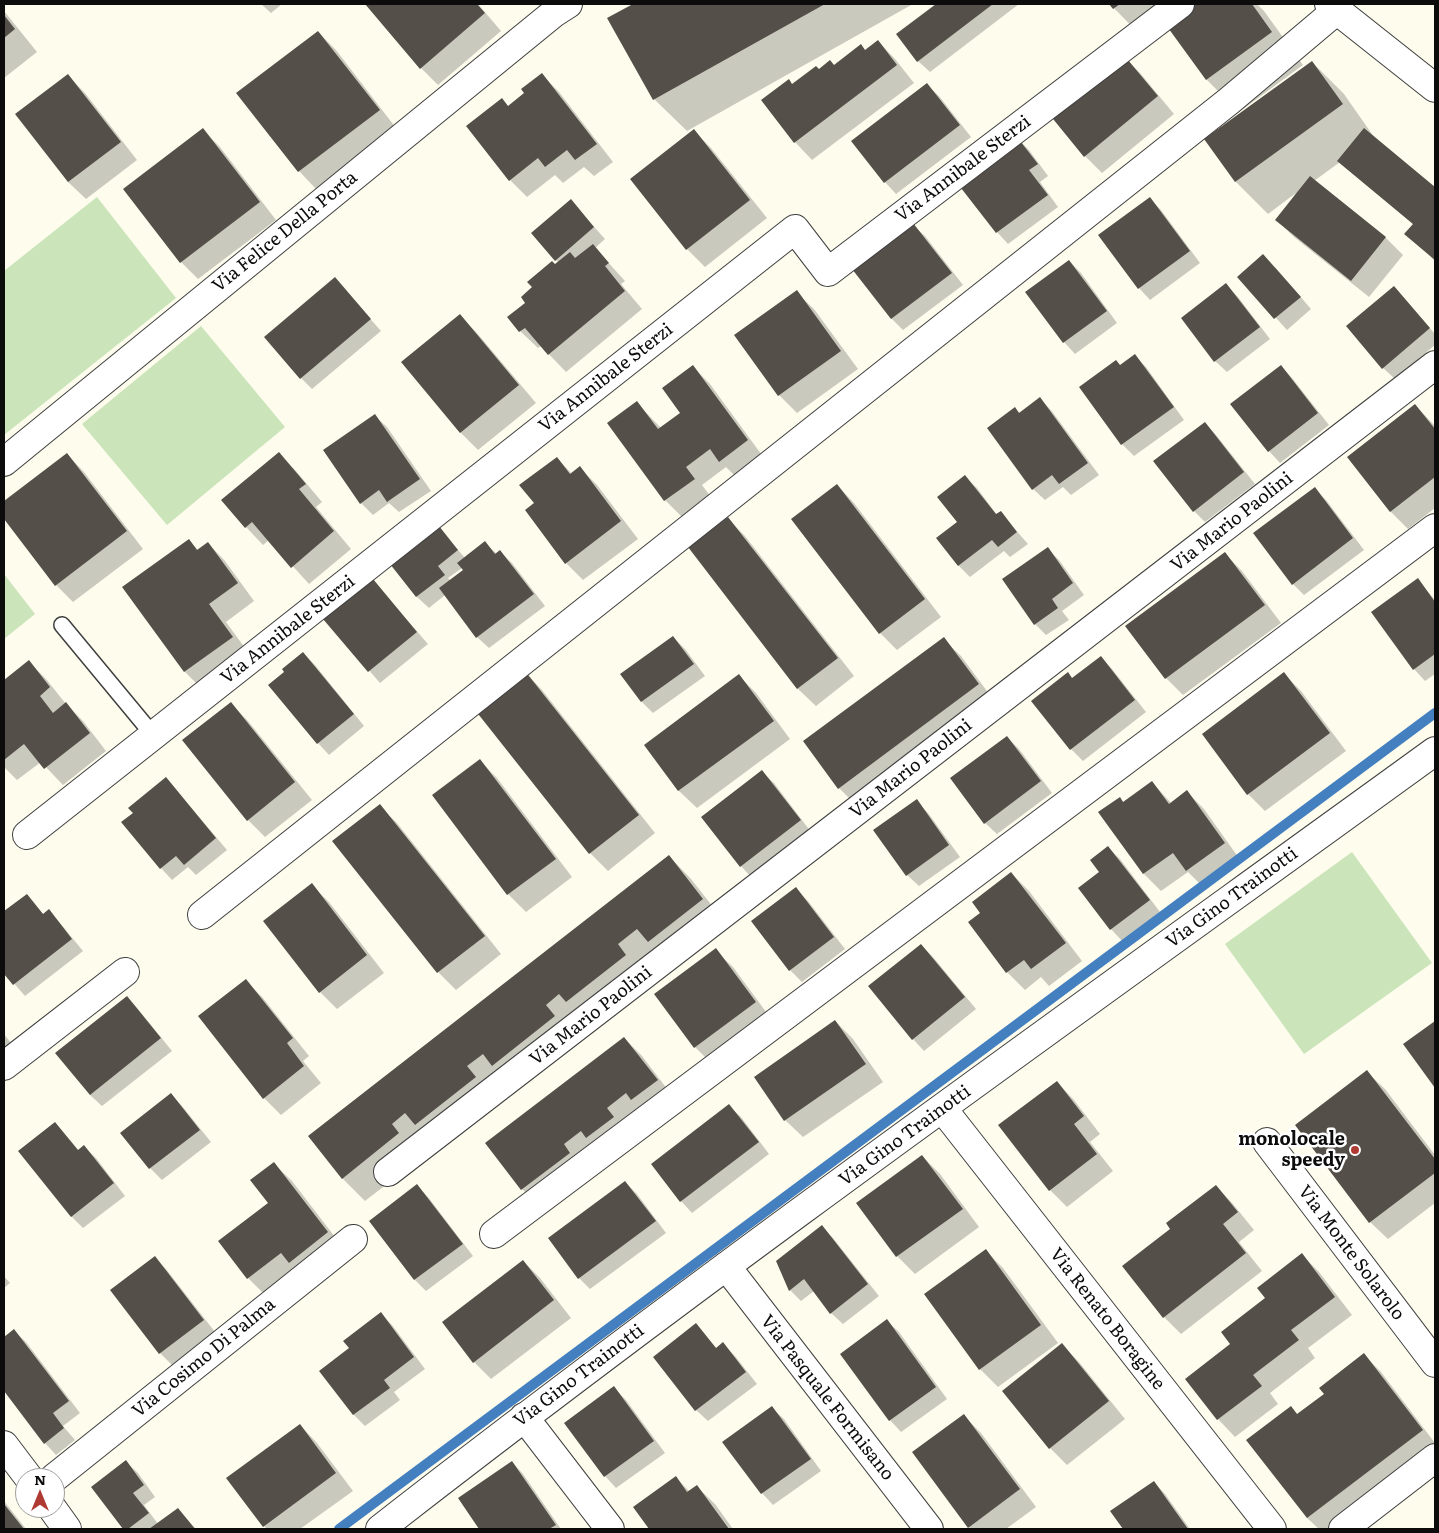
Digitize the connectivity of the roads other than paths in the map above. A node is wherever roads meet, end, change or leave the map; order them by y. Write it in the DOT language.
graph roads {
  1 [pos="568,4"];
  2 [pos="1180,4"];
  3 [pos="1333,7"];
  4 [pos="1435,88"];
  5 [pos="1435,365"];
  6 [pos="4,462"];
  7 [pos="1435,528"];
  8 [pos="62,625"];
  9 [pos="154,736"];
  10 [pos="1435,750"];
  11 [pos="28,836"];
  12 [pos="202,915"];
  13 [pos="125,972"];
  14 [pos="4,1066"];
  15 [pos="942,1108"];
  16 [pos="1267,1142"];
  17 [pos="388,1172"];
  18 [pos="494,1234"];
  19 [pos="353,1239"];
  20 [pos="726,1266"];
  21 [pos="1435,1363"];
  22 [pos="524,1417"];
  23 [pos="4,1445"];
  24 [pos="1435,1458"];
  25 [pos="21,1468"];
  26 [pos="65,1469"];
  27 [pos="59,1518"];
  28 [pos="67,1529"];
  29 [pos="380,1529"];
  30 [pos="610,1529"];
  31 [pos="929,1529"];
  32 [pos="1272,1529"];
  33 [pos="1343,1529"];
  1 -- 6 [label="street, Via Felice Della Porta"];
  2 -- 9 [label="street, Via Annibale Sterzi"];
  3 -- 4 [label="street"];
  3 -- 12 [label="street"];
  5 -- 17 [label="street, Via Mario Paolini"];
  7 -- 18 [label="street"];
  8 -- 9 [label="lane"];
  9 -- 11 [label="street, Via Annibale Sterzi"];
  10 -- 15 [label="street, Via Gino Trainotti"];
  13 -- 14 [label="street"];
  15 -- 20 [label="street, Via Gino Trainotti"];
  15 -- 32 [label="street, Via Renato Boragine"];
  16 -- 21 [label="street, Via Monte Solarolo"];
  19 -- 26 [label="street, Via Cosimo Di Palma"];
  20 -- 22 [label="street, Via Gino Trainotti"];
  20 -- 31 [label="street, Via Pasquale Formisano"];
  22 -- 29 [label="street, Via Gino Trainotti"];
  22 -- 30 [label="street"];
  23 -- 25 [label="street"];
  24 -- 33 [label="street"];
  27 -- 28 [label="street"];
}
